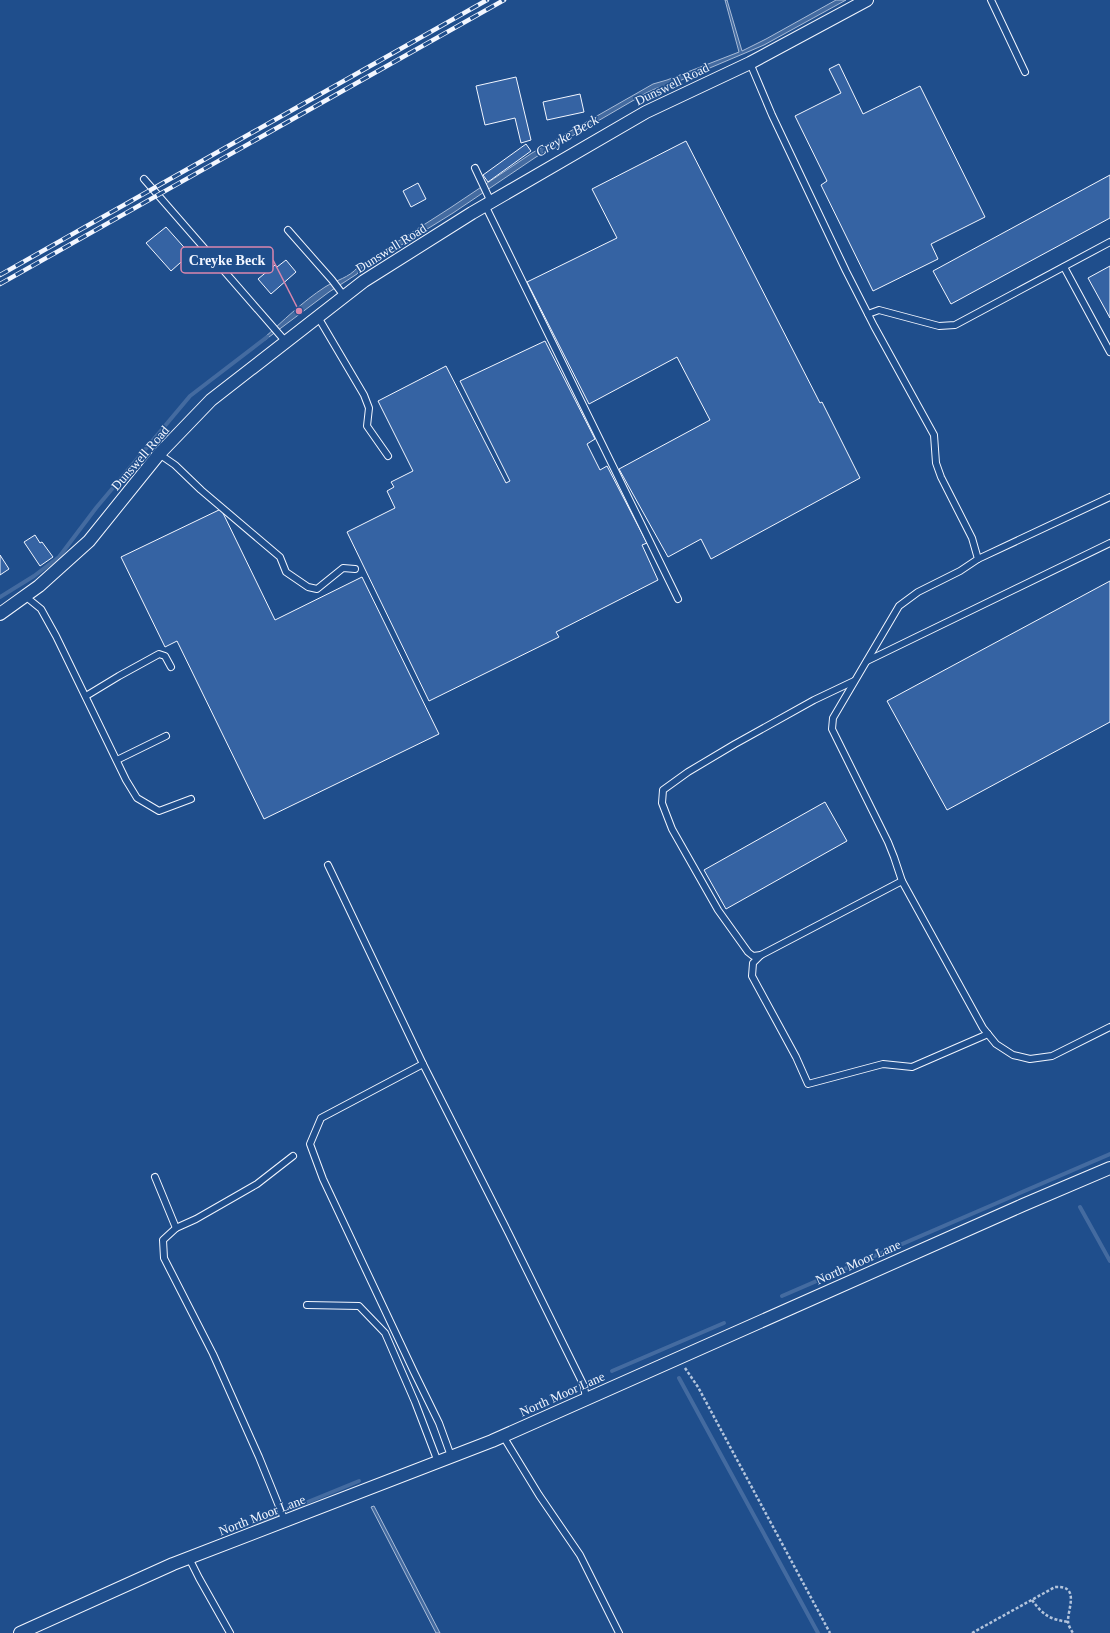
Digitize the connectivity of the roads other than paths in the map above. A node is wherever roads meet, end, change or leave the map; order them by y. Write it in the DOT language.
graph roads {
  1 [pos="867,0"];
  2 [pos="991,0"];
  3 [pos="750,63"];
  4 [pos="1025,72"];
  5 [pos="475,168"];
  6 [pos="144,179"];
  7 [pos="488,200"];
  8 [pos="288,230"];
  9 [pos="1110,242"];
  10 [pos="1064,267"];
  11 [pos="342,293"];
  12 [pos="868,314"];
  13 [pos="318,317"];
  14 [pos="283,338"];
  15 [pos="1110,352"];
  16 [pos="159,454"];
  17 [pos="388,456"];
  18 [pos="1110,497"];
  19 [pos="1110,543"];
  20 [pos="978,559"];
  21 [pos="355,569"];
  22 [pos="25,596"];
  23 [pos="678,599"];
  24 [pos="0,614"];
  25 [pos="867,661"];
  26 [pos="171,667"];
  27 [pos="854,681"];
  28 [pos="86,696"];
  29 [pos="166,736"];
  30 [pos="117,760"];
  31 [pos="192,799"];
  32 [pos="328,865"];
  33 [pos="902,881"];
  34 [pos="761,955"];
  35 [pos="1110,1027"];
  36 [pos="988,1034"];
  37 [pos="423,1064"];
  38 [pos="293,1156"];
  39 [pos="1110,1168"];
  40 [pos="155,1177"];
  41 [pos="176,1228"];
  42 [pos="307,1305"];
  43 [pos="586,1399"];
  44 [pos="503,1436"];
  45 [pos="451,1456"];
  46 [pos="438,1462"];
  47 [pos="285,1521"];
  48 [pos="189,1558"];
  49 [pos="20,1633"];
  50 [pos="230,1633"];
  51 [pos="619,1633"];
  1 -- 3 [label="street, Dunswell Road"];
  2 -- 4 [label="lane"];
  3 -- 7 [label="street, Dunswell Road"];
  3 -- 12 [label="lane"];
  5 -- 7 [label="lane"];
  6 -- 14 [label="lane"];
  7 -- 11 [label="street, Dunswell Road"];
  7 -- 23 [label="lane"];
  8 -- 11 [label="lane"];
  9 -- 10 [label="lane"];
  10 -- 12 [label="lane"];
  10 -- 15 [label="lane"];
  11 -- 13 [label="street, Dunswell Road"];
  12 -- 20 [label="lane"];
  13 -- 14 [label="street, Dunswell Road"];
  13 -- 17 [label="lane"];
  14 -- 16 [label="street, Dunswell Road"];
  16 -- 21 [label="lane"];
  16 -- 22 [label="street, Dunswell Road"];
  18 -- 20 [label="lane"];
  19 -- 25 [label="lane"];
  20 -- 25 [label="lane"];
  22 -- 24 [label="street, Dunswell Road"];
  22 -- 28 [label="lane"];
  25 -- 27 [label="lane"];
  26 -- 28 [label="lane"];
  27 -- 33 [label="lane"];
  27 -- 34 [label="lane"];
  28 -- 30 [label="lane"];
  29 -- 30 [label="lane"];
  30 -- 31 [label="lane"];
  32 -- 37 [label="lane"];
  33 -- 34 [label="lane"];
  33 -- 36 [label="lane"];
  34 -- 36 [label="lane"];
  35 -- 36 [label="lane"];
  37 -- 43 [label="lane"];
  37 -- 45 [label="lane"];
  38 -- 41 [label="lane"];
  39 -- 43 [label="street, North Moor Lane"];
  40 -- 41 [label="lane"];
  41 -- 47 [label="lane"];
  42 -- 46 [label="lane"];
  43 -- 44 [label="street, North Moor Lane"];
  44 -- 45 [label="street, North Moor Lane"];
  44 -- 51 [label="lane"];
  45 -- 46 [label="street, North Moor Lane"];
  46 -- 47 [label="street, North Moor Lane"];
  47 -- 48 [label="street, North Moor Lane"];
  48 -- 49 [label="street, North Moor Lane"];
  48 -- 50 [label="lane"];
}
